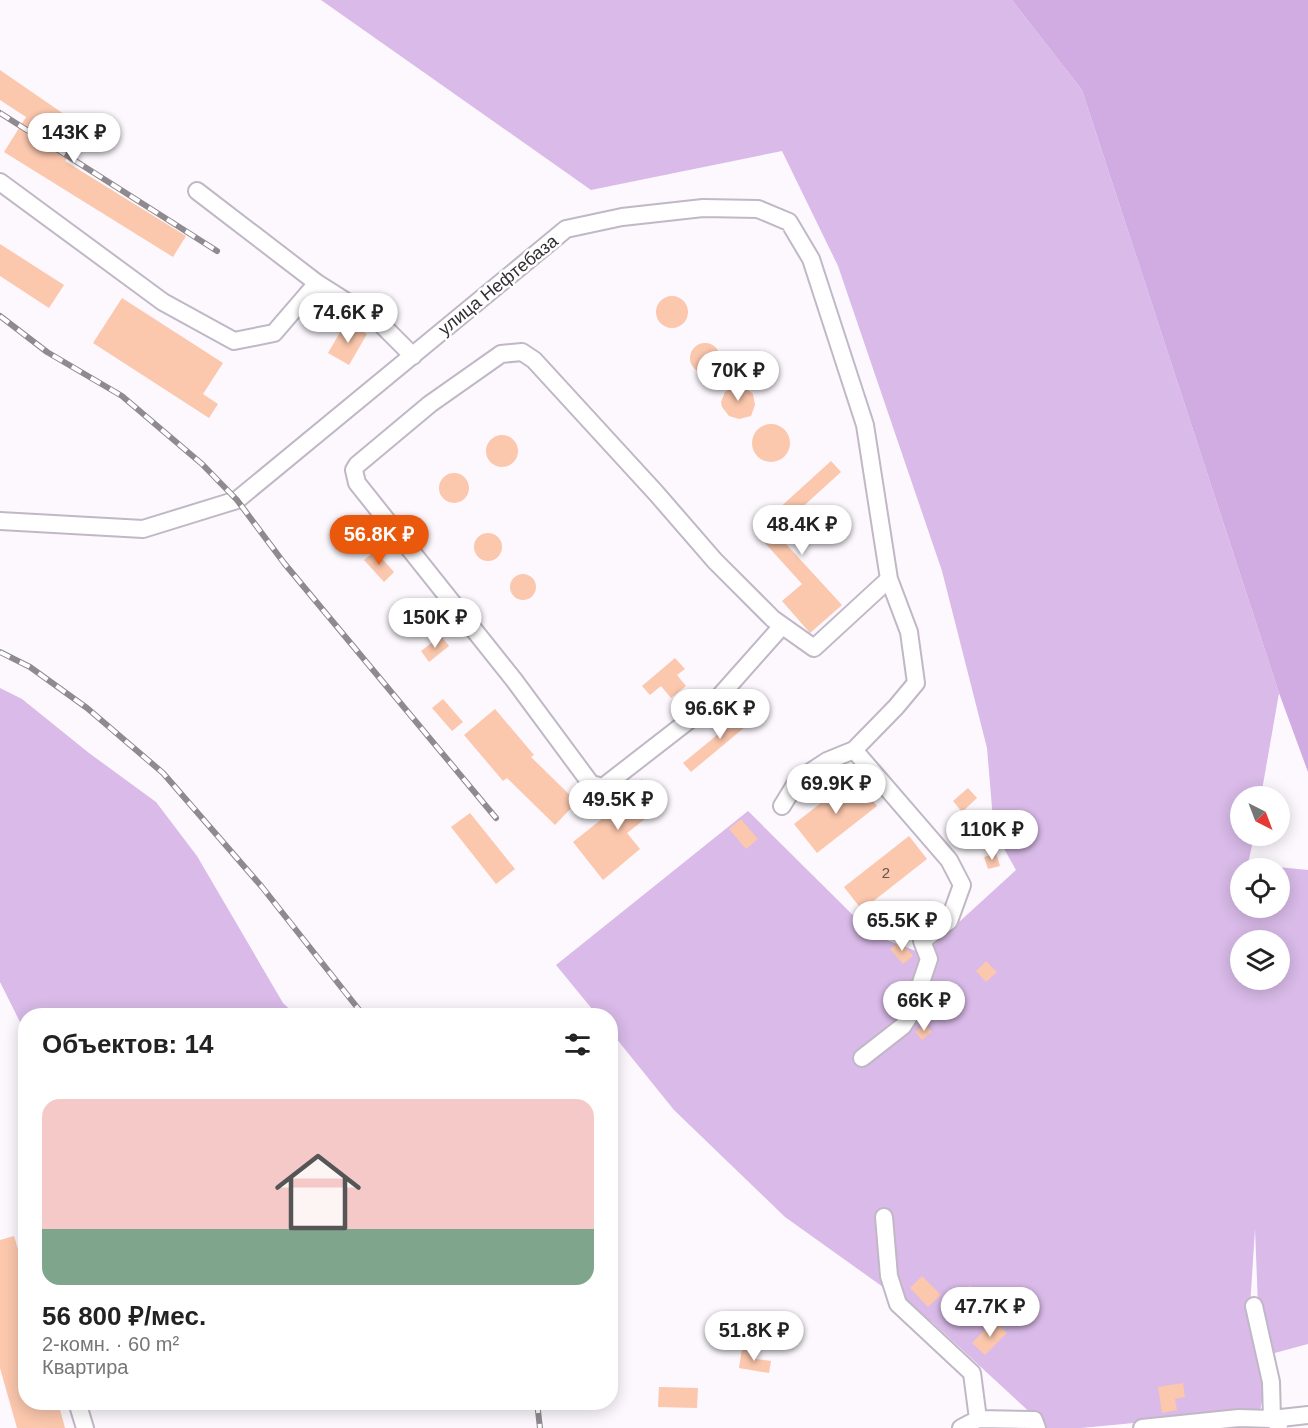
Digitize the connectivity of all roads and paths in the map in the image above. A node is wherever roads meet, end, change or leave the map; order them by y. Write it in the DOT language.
graph roads {
  1 [pos="0,182"];
  2 [pos="197,191"];
  3 [pos="316,283"];
  4 [pos="413,356"];
  5 [pos="0,521"];
  6 [pos="889,579"];
  7 [pos="782,626"];
  8 [pos="854,750"];
  9 [pos="782,806"];
  10 [pos="862,1058"];
  11 [pos="884,1217"];
  12 [pos="1254,1306"];
  13 [pos="79,1410"];
  14 [pos="1308,1415"];
  15 [pos="978,1419"];
  16 [pos="1277,1423"];
  17 [pos="1205,1425"];
  18 [pos="85,1428"];
  19 [pos="961,1428"];
  20 [pos="1037,1428"];
  21 [pos="1142,1428"];
  1 -- 3 [label="street"];
  2 -- 3 [label="street"];
  3 -- 4 [label="street"];
  4 -- 5 [label="street, улица Нефтебаза"];
  4 -- 6 [label="street, улица Нефтебаза"];
  6 -- 7 [label="street"];
  6 -- 8 [label="street, улица Нефтебаза"];
  7 -- 7 [label="street"];
  8 -- 9 [label="street"];
  8 -- 10 [label="street"];
  11 -- 15 [label="street"];
  12 -- 16 [label="street"];
  13 -- 18 [label="street"];
  14 -- 16 [label="street"];
  15 -- 19 [label="street"];
  15 -- 20 [label="street"];
  16 -- 17 [label="street"];
  17 -- 21 [label="street"];
}
